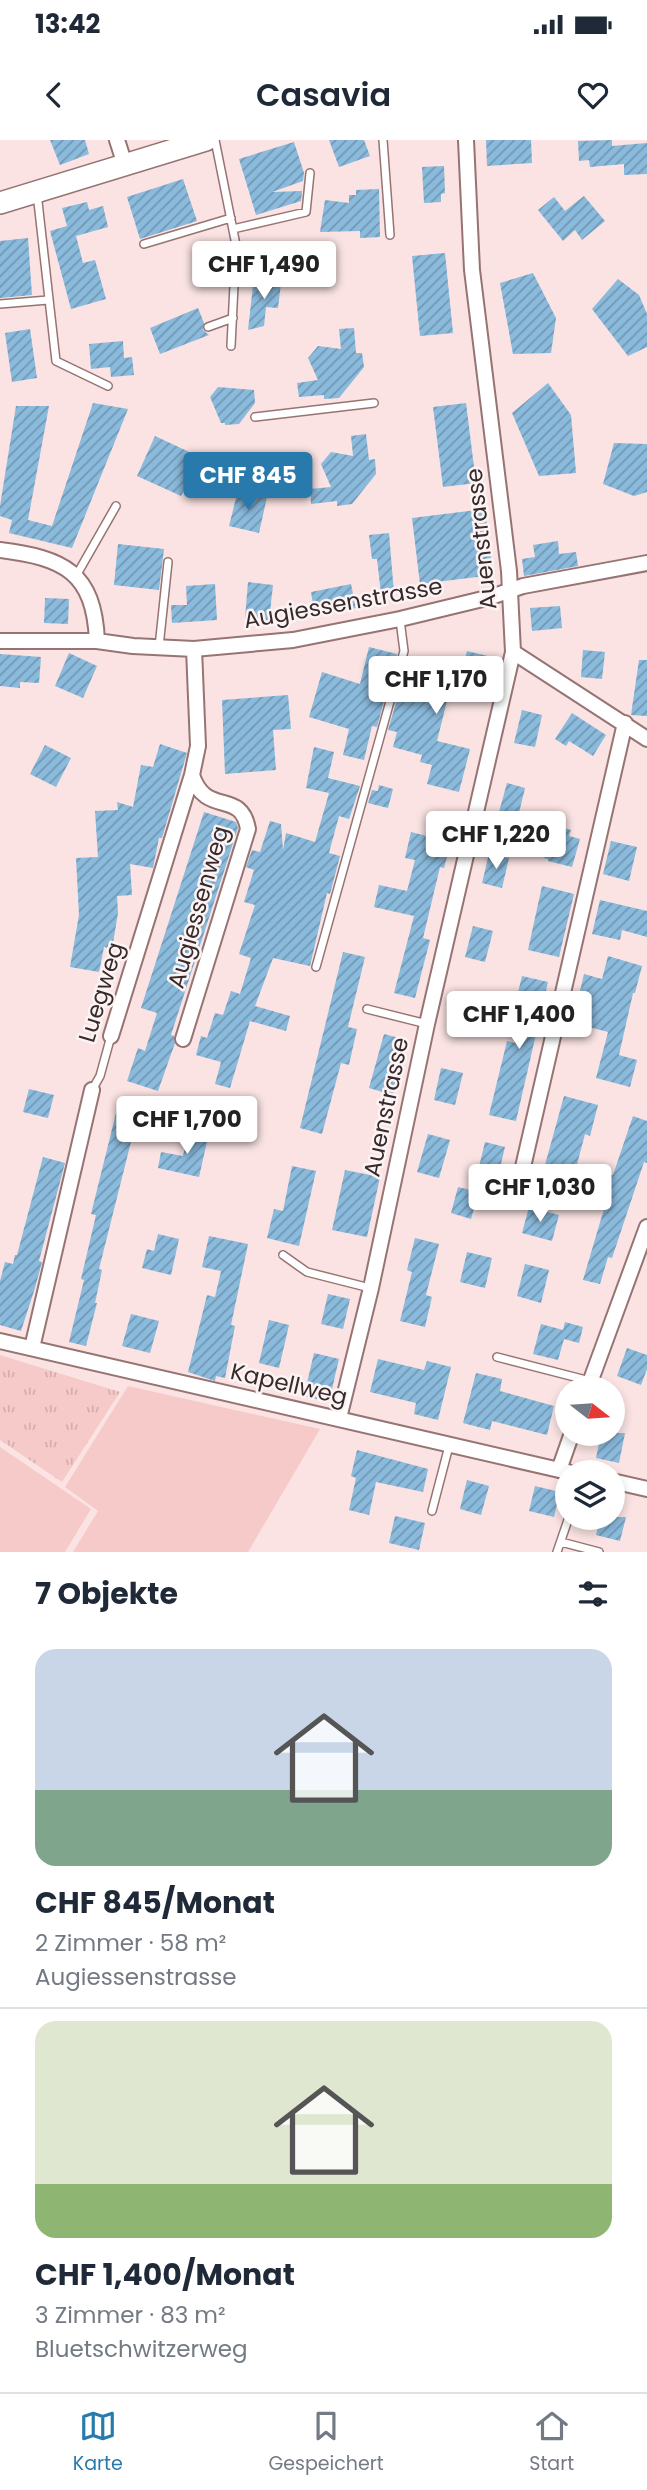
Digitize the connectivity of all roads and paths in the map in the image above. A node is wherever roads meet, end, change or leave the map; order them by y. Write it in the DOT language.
graph roads {
  1 [pos="117,140"];
  2 [pos="206,140"];
  3 [pos="215,140"];
  4 [pos="383,140"];
  5 [pos="466,140"];
  6 [pos="125,165"];
  7 [pos="310,173"];
  8 [pos="37,193"];
  9 [pos="0,203"];
  10 [pos="231,218"];
  11 [pos="233,229"];
  12 [pos="390,235"];
  13 [pos="144,244"];
  14 [pos="48,300"];
  15 [pos="0,303"];
  16 [pos="233,318"];
  17 [pos="208,327"];
  18 [pos="231,346"];
  19 [pos="107,386"];
  20 [pos="374,403"];
  21 [pos="255,417"];
  22 [pos="116,506"];
  23 [pos="0,550"];
  24 [pos="168,562"];
  25 [pos="647,563"];
  26 [pos="76,576"];
  27 [pos="510,590"];
  28 [pos="400,619"];
  29 [pos="0,641"];
  30 [pos="97,641"];
  31 [pos="159,647"];
  32 [pos="194,649"];
  33 [pos="513,652"];
  34 [pos="625,723"];
  35 [pos="647,738"];
  36 [pos="192,775"];
  37 [pos="316,967"];
  38 [pos="368,1009"];
  39 [pos="427,1024"];
  40 [pos="111,1036"];
  41 [pos="183,1039"];
  42 [pos="92,1090"];
  43 [pos="523,1167"];
  44 [pos="647,1227"];
  45 [pos="283,1255"];
  46 [pos="371,1288"];
  47 [pos="0,1341"];
  48 [pos="32,1348"];
  49 [pos="497,1357"];
  50 [pos="562,1376"];
  51 [pos="592,1376"];
  52 [pos="339,1418"];
  53 [pos="449,1446"];
  54 [pos="555,1469"];
  55 [pos="625,1484"];
  56 [pos="647,1489"];
  57 [pos="432,1511"];
  58 [pos="565,1530"];
  59 [pos="561,1542"];
  60 [pos="557,1552"];
  61 [pos="599,1552"];
  1 -- 6 [label="street"];
  2 -- 6 [label="main road"];
  3 -- 10 [label="lane"];
  4 -- 12 [label="lane"];
  5 -- 27 [label="street, Auenstrasse"];
  6 -- 8 [label="main road"];
  7 -- 11 [label="lane"];
  8 -- 9 [label="main road"];
  8 -- 14 [label="lane"];
  10 -- 11 [label="lane"];
  10 -- 13 [label="lane"];
  11 -- 16 [label="lane"];
  14 -- 15 [label="lane"];
  14 -- 19 [label="lane"];
  16 -- 17 [label="lane"];
  16 -- 18 [label="lane"];
  20 -- 21 [label="lane"];
  22 -- 26 [label="lane"];
  23 -- 26 [label="street"];
  24 -- 31 [label="lane"];
  25 -- 27 [label="street, Augiessenstrasse"];
  26 -- 30 [label="street"];
  27 -- 28 [label="street, Augiessenstrasse"];
  27 -- 33 [label="street, Auenstrasse"];
  28 -- 32 [label="street, Augiessenstrasse"];
  28 -- 37 [label="lane"];
  29 -- 30 [label="street, Augiessenstrasse"];
  30 -- 31 [label="street, Augiessenstrasse"];
  31 -- 32 [label="street, Augiessenstrasse"];
  32 -- 36 [label="street, Luegweg"];
  33 -- 34 [label="street"];
  33 -- 39 [label="street, Auenstrasse"];
  34 -- 35 [label="street"];
  34 -- 43 [label="street"];
  36 -- 40 [label="street, Luegweg"];
  36 -- 41 [label="street, Augiessenweg"];
  38 -- 39 [label="lane"];
  39 -- 46 [label="street, Auenstrasse"];
  40 -- 42 [label="lane, Luegweg"];
  42 -- 48 [label="street, Luegweg"];
  44 -- 51 [label="street"];
  45 -- 46 [label="lane"];
  46 -- 52 [label="street, Auenstrasse"];
  47 -- 48 [label="street, Kapellweg"];
  48 -- 52 [label="street, Kapellweg"];
  49 -- 50 [label="lane"];
  52 -- 53 [label="street, Kapellweg"];
  53 -- 54 [label="street, Kapellweg"];
  53 -- 57 [label="lane"];
  55 -- 56 [label="street"];
  58 -- 59 [label="lane"];
  59 -- 60 [label="lane"];
  59 -- 61 [label="lane"];
}
